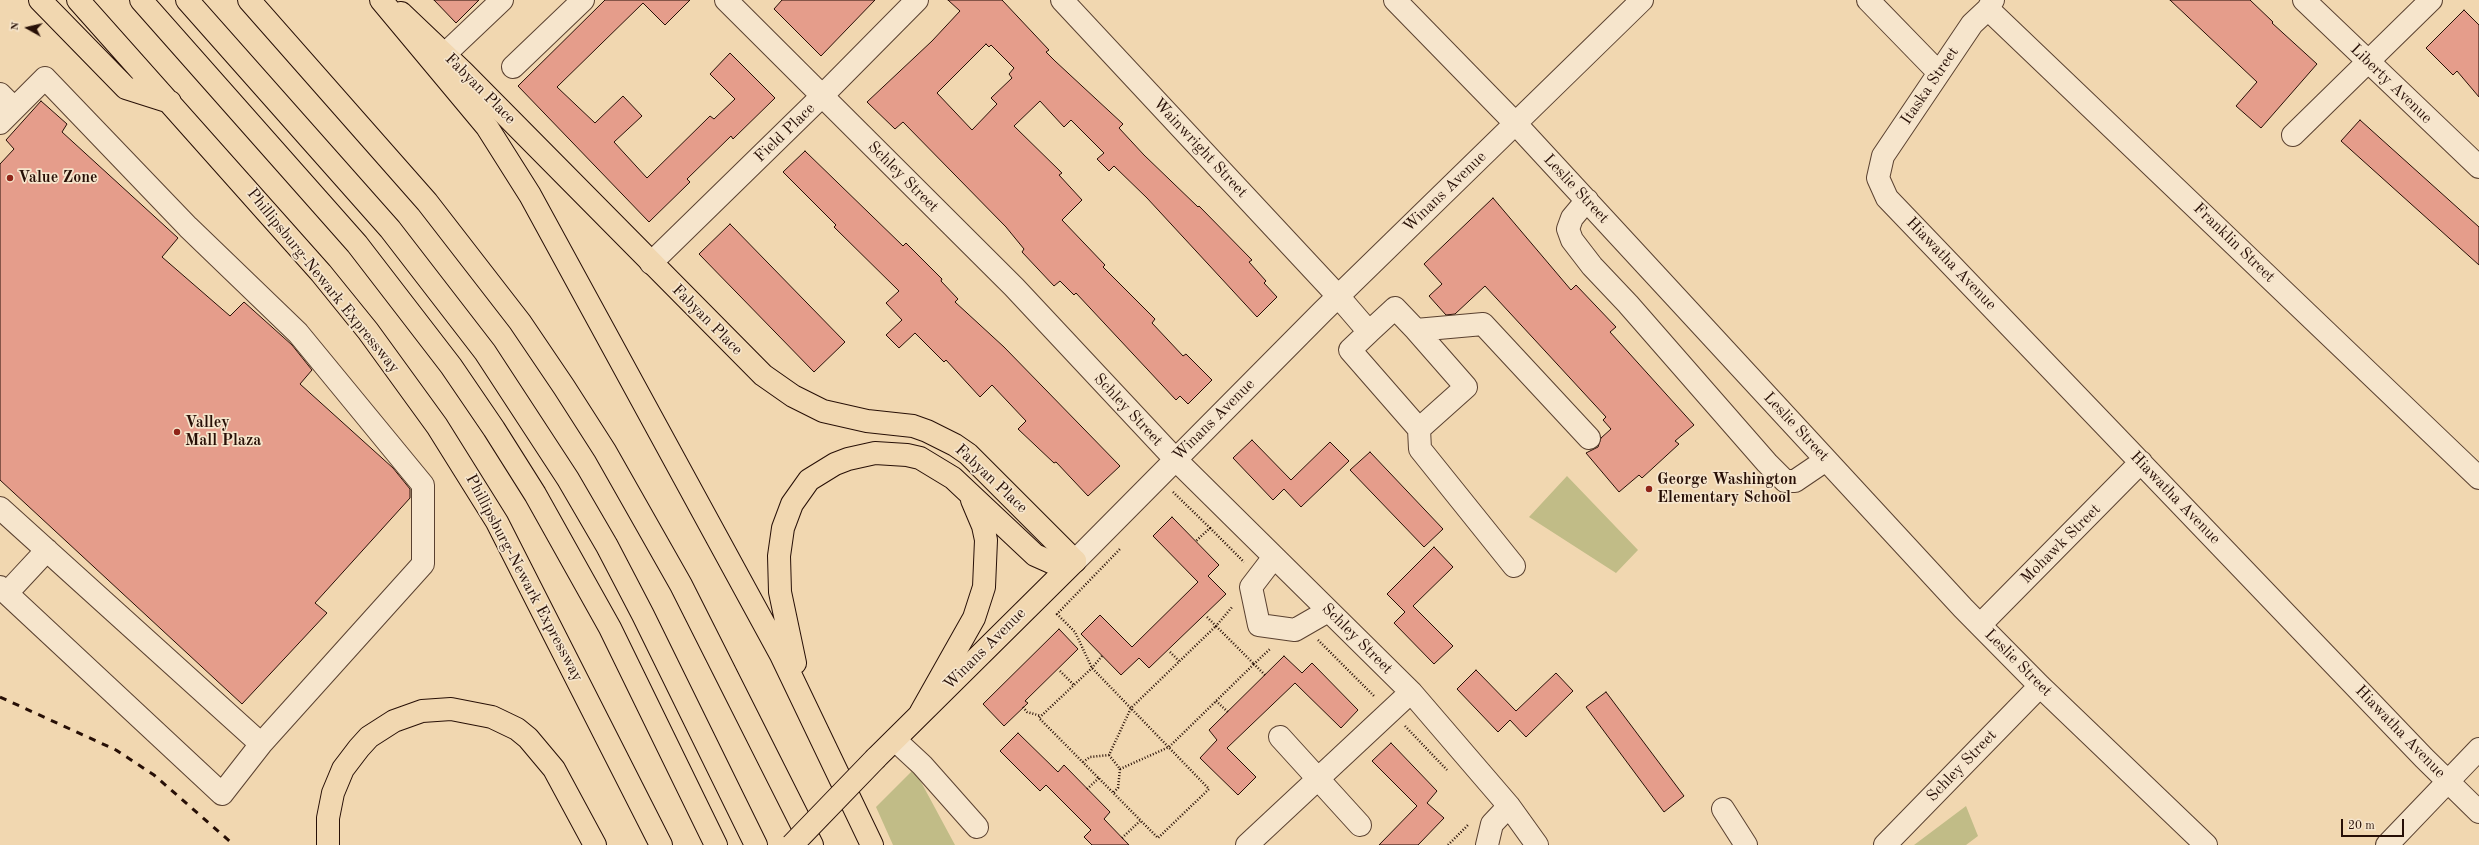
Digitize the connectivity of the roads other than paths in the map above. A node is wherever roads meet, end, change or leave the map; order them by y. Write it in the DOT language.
graph roads {
  1 [pos="40,0"];
  2 [pos="78,0"];
  3 [pos="141,0"];
  4 [pos="187,0"];
  5 [pos="249,0"];
  6 [pos="381,0"];
  7 [pos="387,0"];
  8 [pos="502,0"];
  9 [pos="583,0"];
  10 [pos="726,0"];
  11 [pos="917,0"];
  12 [pos="1062,0"];
  13 [pos="1395,0"];
  14 [pos="1642,0"];
  15 [pos="1868,0"];
  16 [pos="2304,0"];
  17 [pos="2432,0"];
  18 [pos="1990,5"];
  19 [pos="445,54"];
  20 [pos="2368,62"];
  21 [pos="513,67"];
  22 [pos="1939,73"];
  23 [pos="821,97"];
  24 [pos="170,102"];
  25 [pos="5,109"];
  26 [pos="1515,123"];
  27 [pos="2293,135"];
  28 [pos="2479,167"];
  29 [pos="1878,178"];
  30 [pos="1586,200"];
  31 [pos="650,263"];
  32 [pos="1338,296"];
  33 [pos="1416,330"];
  34 [pos="1369,332"];
  35 [pos="1419,430"];
  36 [pos="1589,438"];
  37 [pos="1175,459"];
  38 [pos="1826,460"];
  39 [pos="2141,462"];
  40 [pos="953,478"];
  41 [pos="2479,478"];
  42 [pos="0,508"];
  43 [pos="47,550"];
  44 [pos="1274,557"];
  45 [pos="1075,560"];
  46 [pos="1514,566"];
  47 [pos="3,590"];
  48 [pos="1328,611"];
  49 [pos="1980,625"];
  50 [pos="2040,686"];
  51 [pos="1411,692"];
  52 [pos="806,706"];
  53 [pos="921,712"];
  54 [pos="1280,737"];
  55 [pos="895,740"];
  56 [pos="261,744"];
  57 [pos="2479,749"];
  58 [pos="1318,779"];
  59 [pos="2448,781"];
  60 [pos="1509,806"];
  61 [pos="1723,809"];
  62 [pos="2479,812"];
  63 [pos="1360,825"];
  64 [pos="977,827"];
  65 [pos="328,845"];
  66 [pos="595,845"];
  67 [pos="661,845"];
  68 [pos="716,845"];
  69 [pos="756,845"];
  70 [pos="792,845"];
  71 [pos="812,845"];
  72 [pos="872,845"];
  73 [pos="1247,845"];
  74 [pos="1487,845"];
  75 [pos="1537,845"];
  76 [pos="1746,845"];
  77 [pos="1884,845"];
  78 [pos="2206,845"];
  79 [pos="2387,845"];
  1 -- 24 [label="main road"];
  2 -- 24 [label="main road, Phillipsburg-Newark Expressway"];
  3 -- 68 [label="main road"];
  4 -- 69 [label="main road"];
  5 -- 71 [label="main road"];
  6 -- 52 [label="main road"];
  7 -- 19 [label="main road, Fabyan Place"];
  8 -- 19 [label="street"];
  9 -- 21 [label="street"];
  10 -- 23 [label="street, Schley Street"];
  11 -- 23 [label="street, Field Place"];
  12 -- 32 [label="street, Wainwright Street"];
  13 -- 26 [label="street, Leslie Street"];
  14 -- 26 [label="street, Winans Avenue"];
  15 -- 22 [label="street"];
  16 -- 20 [label="street, Liberty Avenue"];
  17 -- 20 [label="street"];
  18 -- 22 [label="street, Itaska Street"];
  18 -- 41 [label="street, Franklin Street"];
  19 -- 31 [label="main road, Fabyan Place"];
  20 -- 27 [label="street"];
  20 -- 28 [label="street, Liberty Avenue"];
  22 -- 29 [label="street, Itaska Street"];
  23 -- 31 [label="street, Field Place"];
  23 -- 37 [label="street, Schley Street"];
  24 -- 67 [label="main road, Phillipsburg-Newark Expressway"];
  25 -- 56 [label="street"];
  26 -- 30 [label="street, Leslie Street"];
  26 -- 32 [label="street, Winans Avenue"];
  29 -- 39 [label="street, Hiawatha Avenue"];
  30 -- 38 [label="street, Leslie Street"];
  30 -- 38 [label="street"];
  31 -- 45 [label="main road, Fabyan Place"];
  32 -- 34 [label="street, Wainwright Street"];
  32 -- 37 [label="street, Winans Avenue"];
  33 -- 34 [label="street"];
  33 -- 35 [label="street"];
  33 -- 36 [label="street"];
  34 -- 35 [label="street"];
  35 -- 46 [label="street"];
  37 -- 44 [label="street, Schley Street"];
  37 -- 45 [label="street, Winans Avenue"];
  38 -- 49 [label="street, Leslie Street"];
  39 -- 49 [label="street, Mohawk Street"];
  39 -- 59 [label="street, Hiawatha Avenue"];
  40 -- 45 [label="main road"];
  40 -- 52 [label="main road"];
  40 -- 53 [label="main road"];
  42 -- 43 [label="street"];
  43 -- 47 [label="street"];
  43 -- 56 [label="street"];
  44 -- 48 [label="street, Schley Street"];
  44 -- 48 [label="street"];
  45 -- 53 [label="main road, Winans Avenue"];
  47 -- 56 [label="street"];
  48 -- 51 [label="street, Schley Street"];
  49 -- 50 [label="street, Leslie Street"];
  50 -- 77 [label="street, Schley Street"];
  50 -- 78 [label="street, Leslie Street"];
  51 -- 58 [label="street"];
  51 -- 60 [label="street, Schley Street"];
  52 -- 72 [label="main road"];
  53 -- 55 [label="main road, Winans Avenue"];
  54 -- 58 [label="street"];
  55 -- 64 [label="street"];
  55 -- 70 [label="main road, Winans Avenue, bridge"];
  57 -- 59 [label="street"];
  58 -- 63 [label="street"];
  58 -- 73 [label="street"];
  59 -- 62 [label="street, Hiawatha Avenue"];
  59 -- 79 [label="street"];
  60 -- 74 [label="street"];
  60 -- 75 [label="street, Schley Street"];
  61 -- 76 [label="street"];
  65 -- 66 [label="main road"];
}
